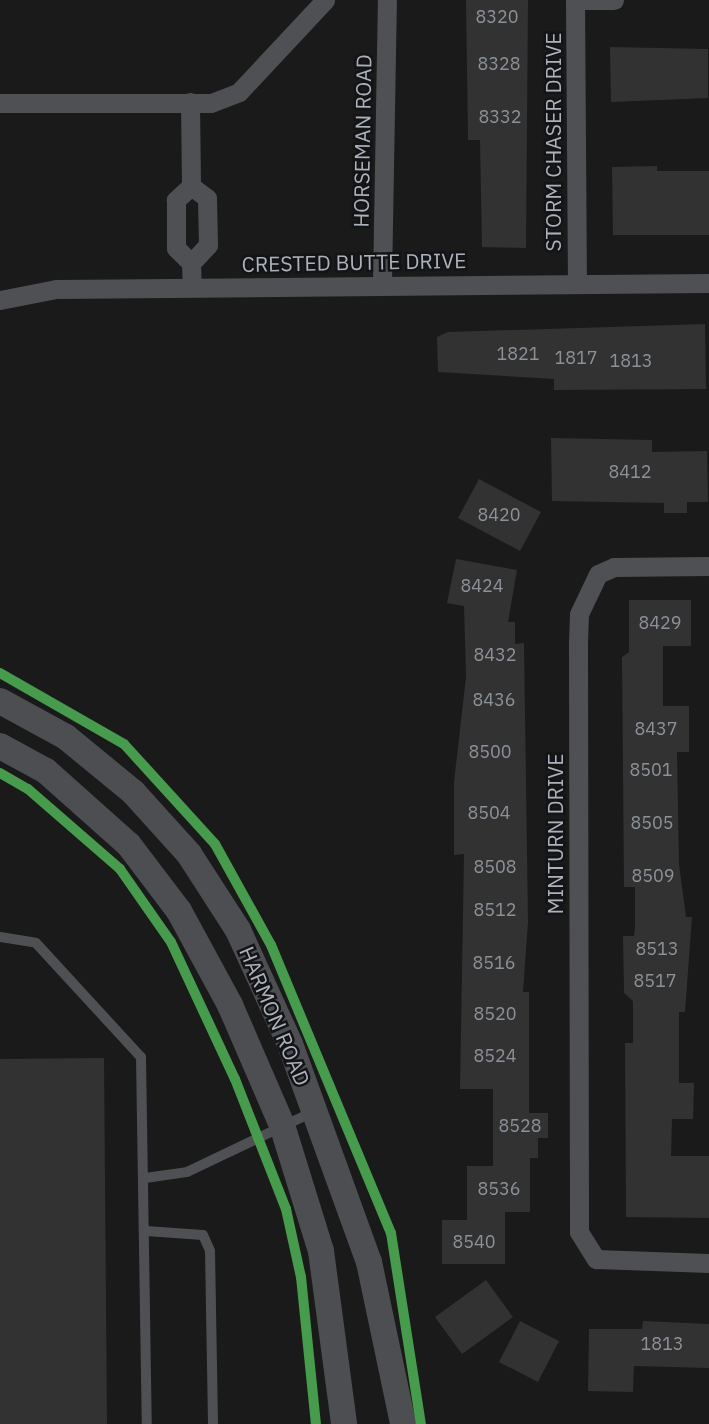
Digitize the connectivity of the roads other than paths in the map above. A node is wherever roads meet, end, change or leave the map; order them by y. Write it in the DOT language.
graph roads {
  1 [pos="325,0"];
  2 [pos="387,0"];
  3 [pos="575,0"];
  4 [pos="614,0"];
  5 [pos="190,102"];
  6 [pos="0,103"];
  7 [pos="191,186"];
  8 [pos="191,262"];
  9 [pos="382,282"];
  10 [pos="709,282"];
  11 [pos="577,284"];
  12 [pos="191,286"];
  13 [pos="0,300"];
  14 [pos="709,566"];
  15 [pos="0,701"];
  16 [pos="0,746"];
  17 [pos="0,937"];
  18 [pos="314,1111"];
  19 [pos="282,1125"];
  20 [pos="145,1178"];
  21 [pos="146,1231"];
  22 [pos="709,1263"];
  23 [pos="147,1424"];
  24 [pos="213,1424"];
  25 [pos="344,1424"];
  26 [pos="403,1424"];
  1 -- 5 [label="street"];
  2 -- 9 [label="street, HORSEMAN ROAD"];
  3 -- 4 [label="street"];
  3 -- 11 [label="street, STORM CHASER DRIVE"];
  5 -- 6 [label="street"];
  5 -- 7 [label="street"];
  7 -- 8 [label="street"];
  7 -- 8 [label="street"];
  8 -- 12 [label="street"];
  9 -- 11 [label="street, CRESTED BUTTE DRIVE"];
  9 -- 12 [label="street, CRESTED BUTTE DRIVE"];
  10 -- 11 [label="street, CRESTED BUTTE DRIVE"];
  12 -- 13 [label="street, CRESTED BUTTE DRIVE"];
  14 -- 22 [label="street, MINTURN DRIVE"];
  15 -- 18 [label="street, HARMON ROAD"];
  16 -- 19 [label="street, HARMON ROAD"];
  17 -- 20 [label="lane"];
  18 -- 19 [label="lane"];
  18 -- 26 [label="street, HARMON ROAD"];
  19 -- 20 [label="lane"];
  19 -- 25 [label="street, HARMON ROAD"];
  20 -- 21 [label="lane"];
  21 -- 23 [label="lane"];
  21 -- 24 [label="lane"];
}
